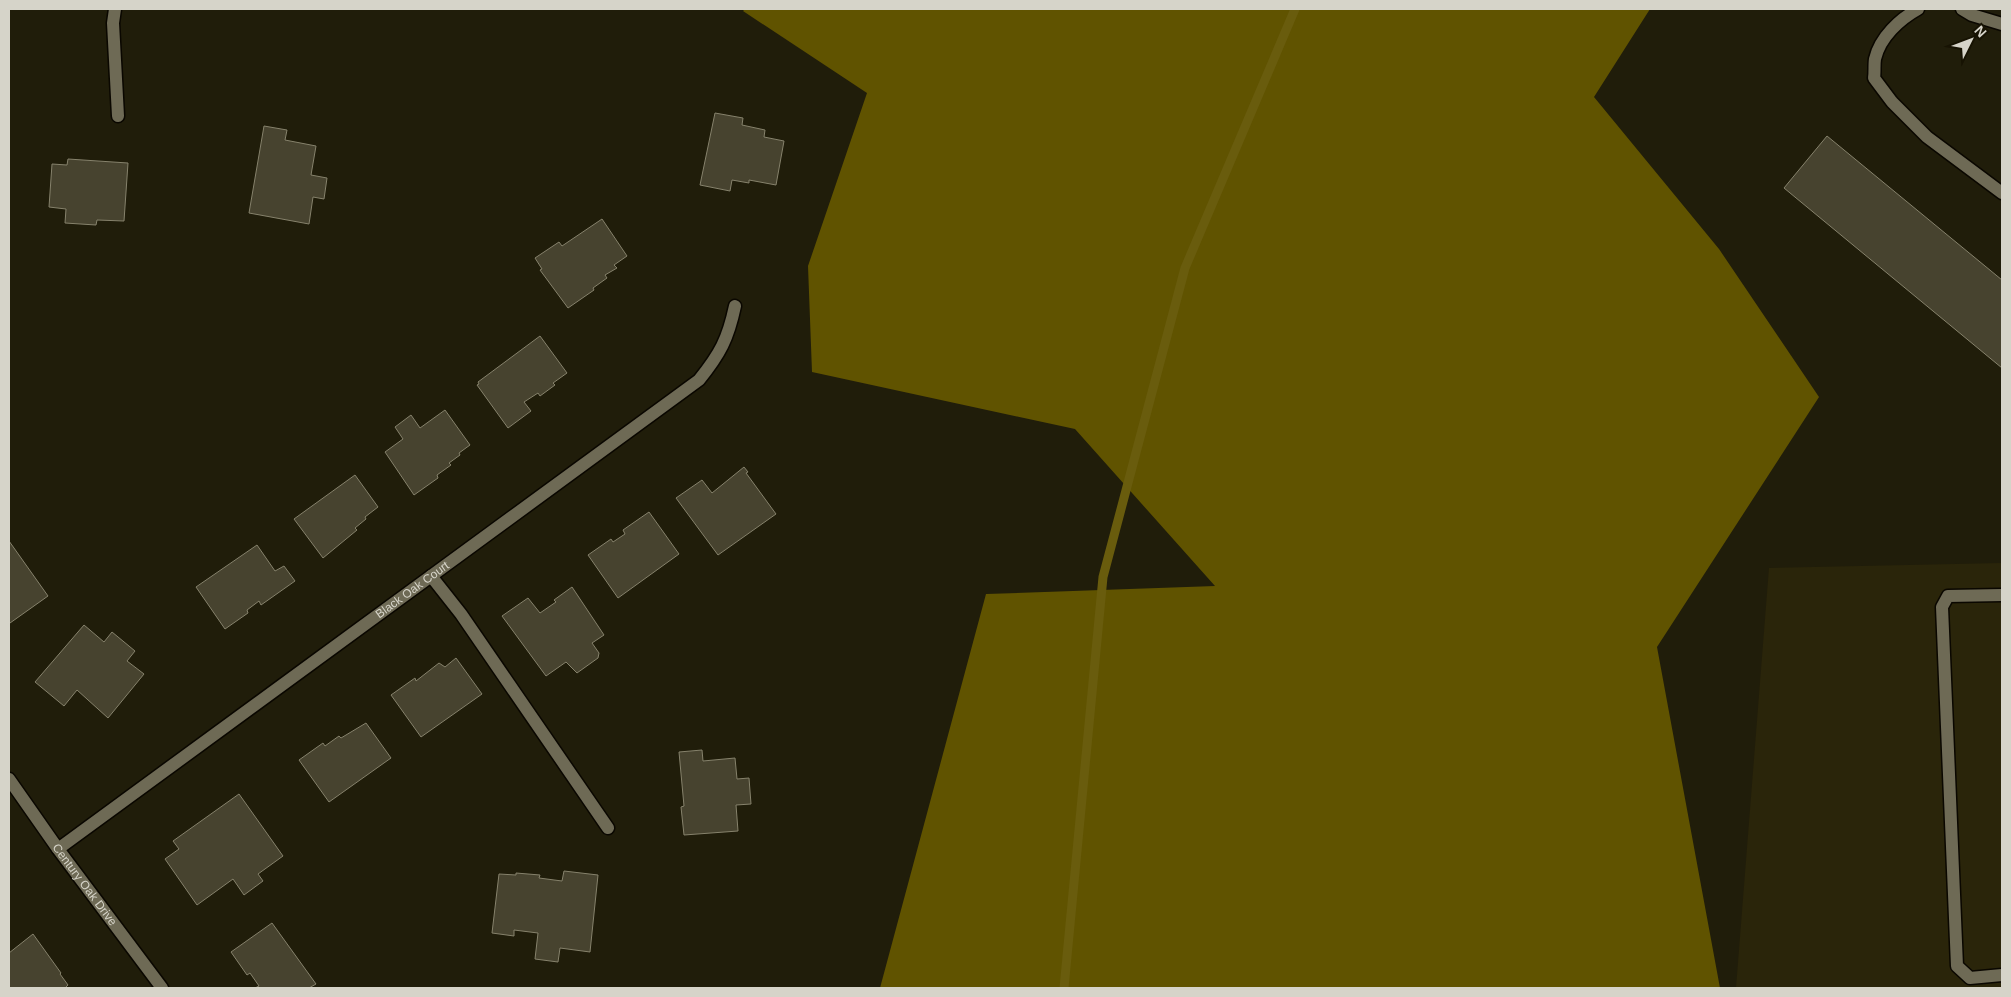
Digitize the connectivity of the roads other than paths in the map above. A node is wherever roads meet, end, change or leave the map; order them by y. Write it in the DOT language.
graph roads {
  1 [pos="115,9"];
  2 [pos="1918,9"];
  3 [pos="1962,9"];
  4 [pos="2002,24"];
  5 [pos="118,116"];
  6 [pos="2002,193"];
  7 [pos="735,306"];
  8 [pos="431,576"];
  9 [pos="2002,595"];
  10 [pos="9,779"];
  11 [pos="608,828"];
  12 [pos="58,849"];
  13 [pos="2002,975"];
  14 [pos="162,988"];
  1 -- 5 [label="street"];
  2 -- 6 [label="street"];
  3 -- 4 [label="street"];
  7 -- 8 [label="street, Black Oak Court"];
  8 -- 11 [label="street"];
  8 -- 12 [label="street, Black Oak Court"];
  9 -- 13 [label="street"];
  10 -- 12 [label="street, Century Oak Drive"];
  12 -- 14 [label="street, Century Oak Drive"];
}
